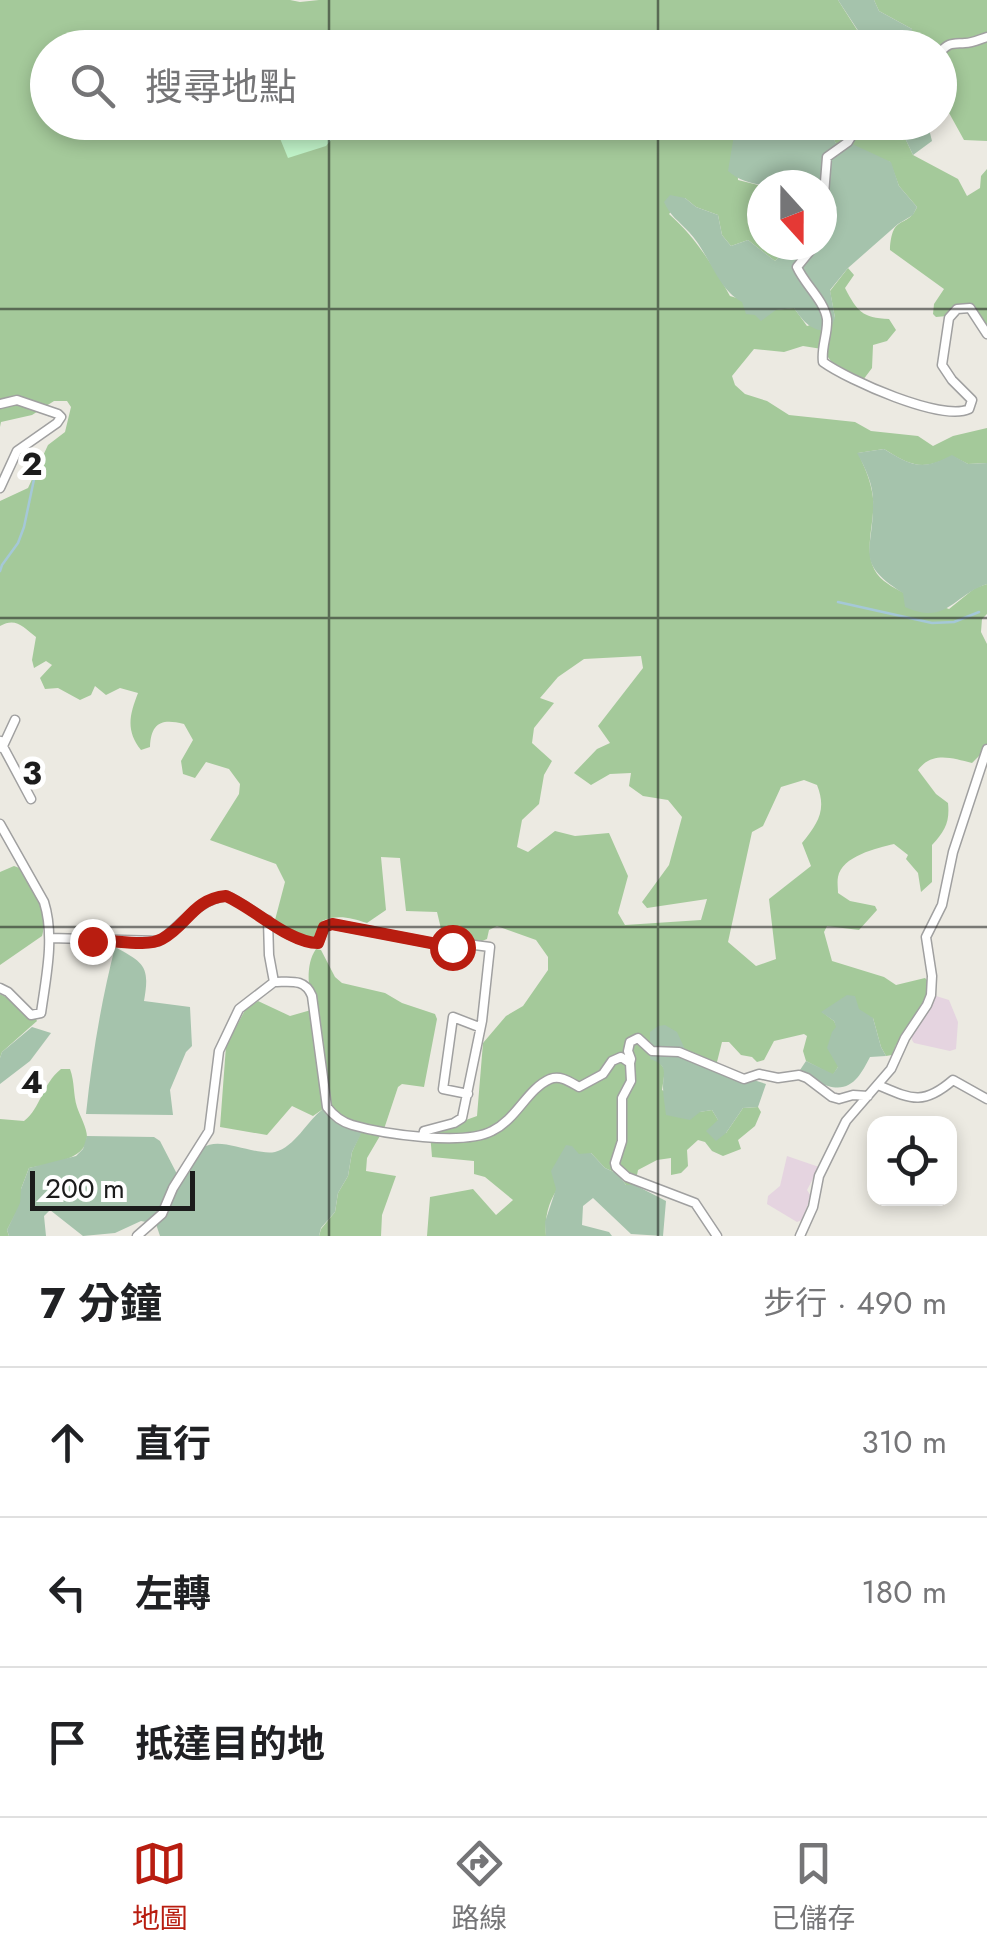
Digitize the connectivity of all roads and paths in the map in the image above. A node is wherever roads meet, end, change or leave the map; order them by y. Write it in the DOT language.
graph roads {
  1 [pos="987,36"];
  2 [pos="957,44"];
  3 [pos="849,140"];
  4 [pos="826,170"];
  5 [pos="804,260"];
  6 [pos="987,334"];
  7 [pos="0,404"];
  8 [pos="0,488"];
  9 [pos="15,720"];
  10 [pos="1,747"];
  11 [pos="987,749"];
  12 [pos="31,799"];
  13 [pos="0,824"];
  14 [pos="268,920"];
  15 [pos="496,936"];
  16 [pos="50,938"];
  17 [pos="490,947"];
  18 [pos="274,982"];
  19 [pos="0,988"];
  20 [pos="479,1027"];
  21 [pos="630,1063"];
  22 [pos="878,1085"];
  23 [pos="468,1094"];
  24 [pos="868,1096"];
  25 [pos="987,1098"];
  26 [pos="423,1137"];
  27 [pos="137,1236"];
  28 [pos="716,1236"];
  29 [pos="800,1236"];
  1 -- 2 [label="street"];
  3 -- 4 [label="street"];
  5 -- 6 [label="street"];
  7 -- 8 [label="street"];
  9 -- 10 [label="street"];
  10 -- 12 [label="street"];
  11 -- 22 [label="street"];
  13 -- 16 [label="street"];
  14 -- 16 [label="street"];
  14 -- 17 [label="street"];
  14 -- 18 [label="street"];
  15 -- 17 [label="street"];
  16 -- 19 [label="street"];
  17 -- 20 [label="street"];
  18 -- 26 [label="street"];
  18 -- 27 [label="street"];
  20 -- 23 [label="street"];
  20 -- 23 [label="street"];
  21 -- 24 [label="street"];
  21 -- 26 [label="street"];
  21 -- 28 [label="street"];
  22 -- 24 [label="street"];
  22 -- 25 [label="street"];
  23 -- 26 [label="street"];
  24 -- 29 [label="street"];
}
